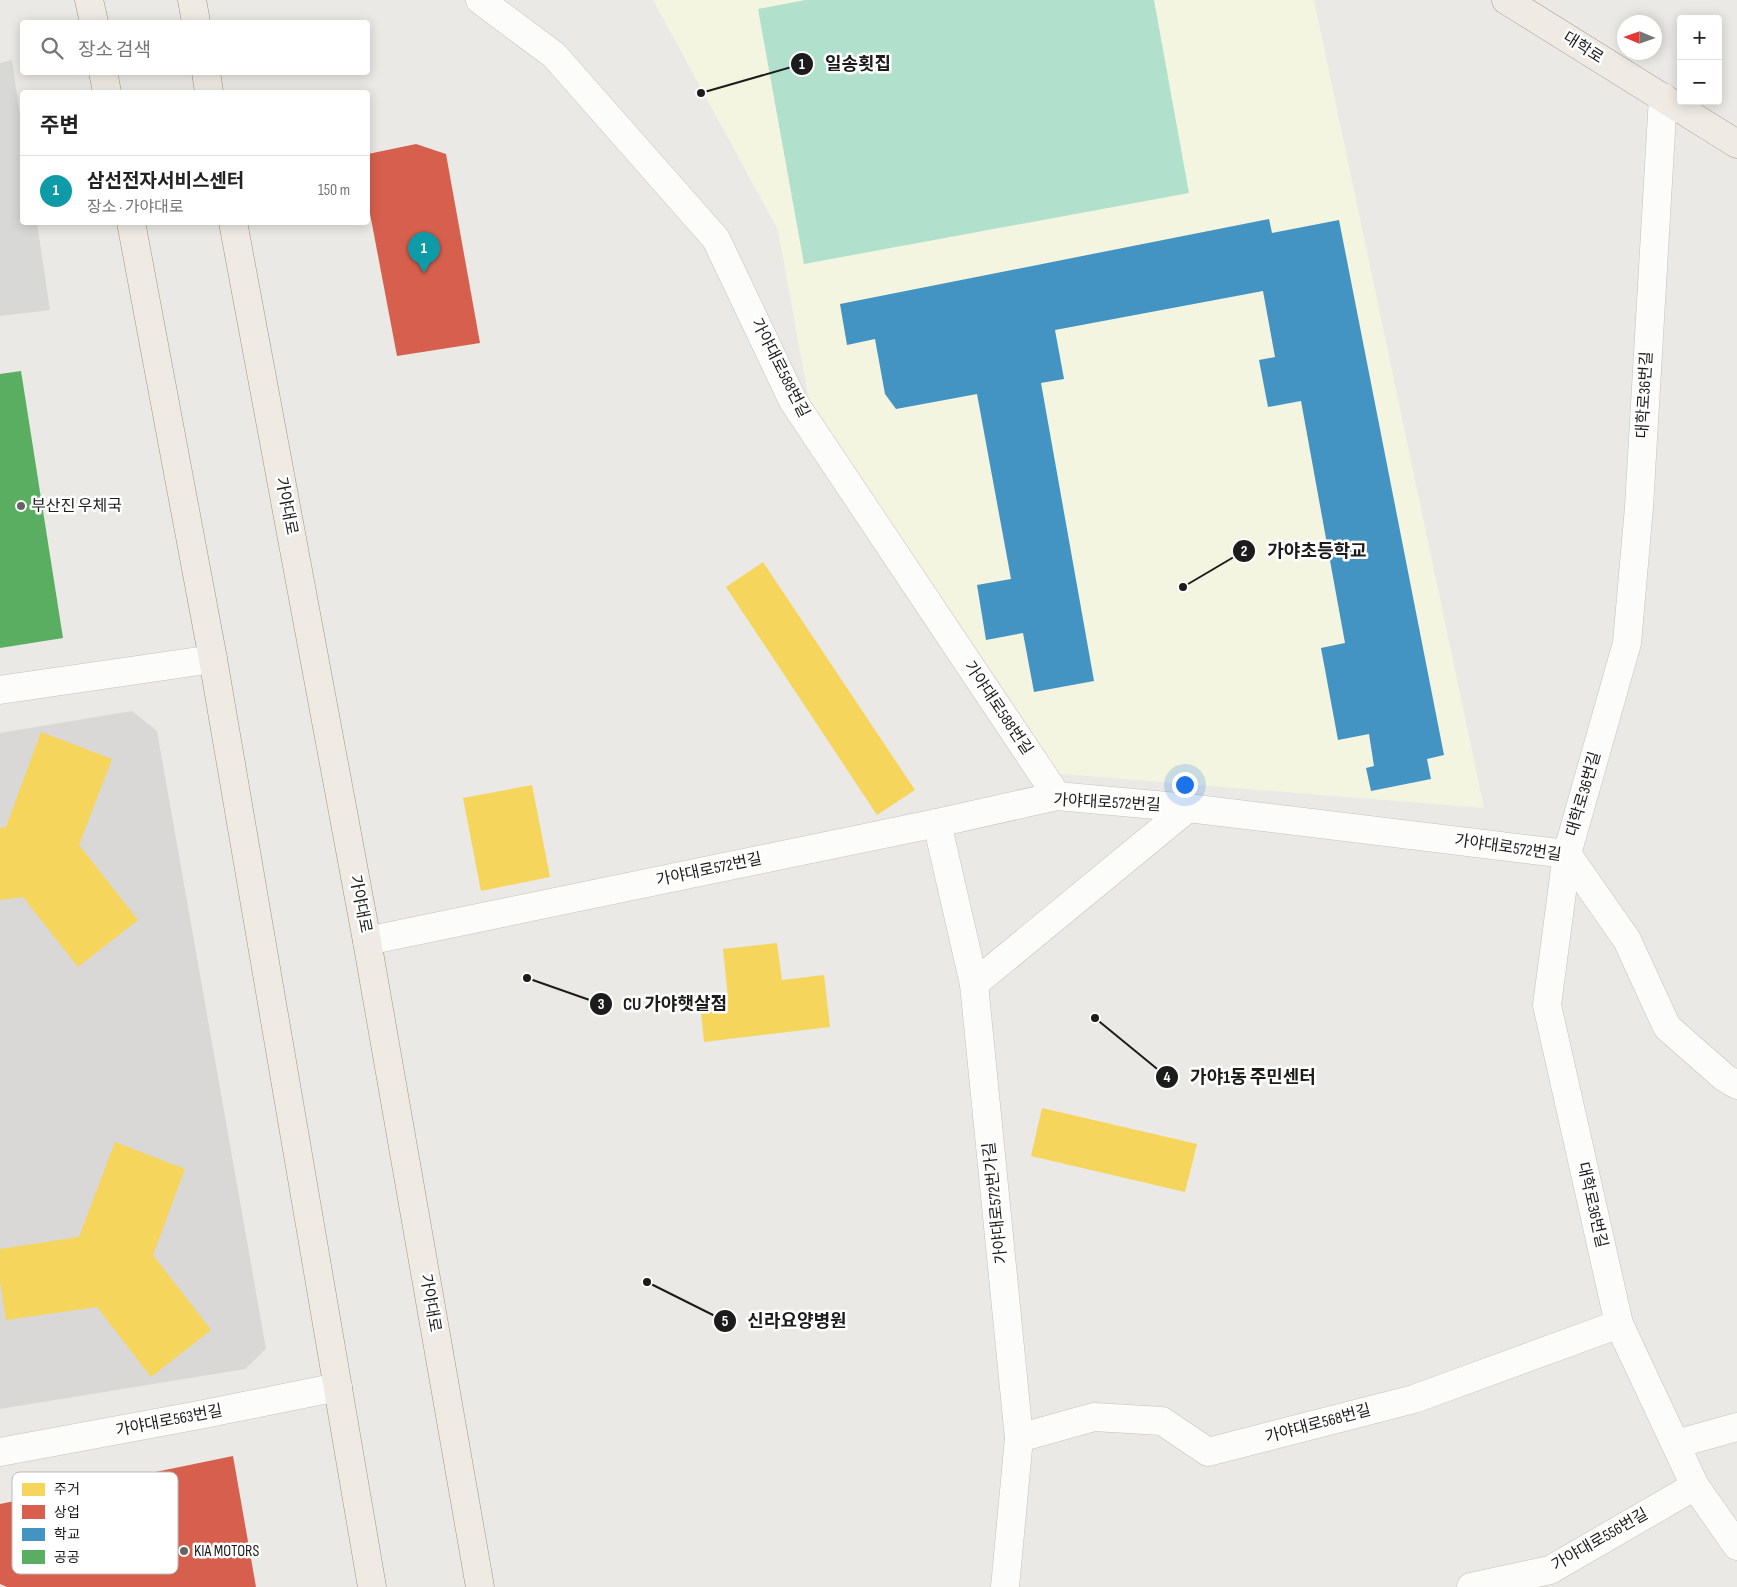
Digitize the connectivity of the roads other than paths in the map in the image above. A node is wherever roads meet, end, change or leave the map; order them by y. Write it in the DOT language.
graph roads {
  1 [pos="192,0"];
  2 [pos="480,0"];
  3 [pos="1506,0"];
  4 [pos="196,20"];
  5 [pos="104,75"];
  6 [pos="206,75"];
  7 [pos="107,90"];
  8 [pos="209,90"];
  9 [pos="1663,97"];
  10 [pos="1737,144"];
  11 [pos="132,225"];
  12 [pos="234,225"];
  13 [pos="213,659"];
  14 [pos="0,690"];
  15 [pos="1057,796"];
  16 [pos="1188,808"];
  17 [pos="937,823"];
  18 [pos="1567,854"];
  19 [pos="366,941"];
  20 [pos="974,984"];
  21 [pos="1737,1085"];
  22 [pos="1619,1324"];
  23 [pos="338,1387"];
  24 [pos="1737,1427"];
  25 [pos="1019,1438"];
  26 [pos="1676,1444"];
  27 [pos="0,1452"];
  28 [pos="1695,1486"];
  29 [pos="1737,1546"];
  30 [pos="372,1587"];
  31 [pos="480,1587"];
  32 [pos="1005,1587"];
  33 [pos="1471,1587"];
  1 -- 4 [label="main road"];
  2 -- 15 [label="street, 가야대로588번길"];
  3 -- 9 [label="main road, 대학로"];
  5 -- 7 [label="main road"];
  6 -- 8 [label="main road"];
  9 -- 10 [label="main road, 대학로"];
  9 -- 18 [label="street, 대학로36번길"];
  11 -- 13 [label="main road"];
  12 -- 19 [label="main road, 가야대로"];
  13 -- 14 [label="street"];
  13 -- 23 [label="main road"];
  15 -- 16 [label="street, 가야대로572번길"];
  15 -- 17 [label="street, 가야대로572번길"];
  16 -- 18 [label="street, 가야대로572번길"];
  16 -- 20 [label="street"];
  17 -- 19 [label="street, 가야대로572번길"];
  17 -- 20 [label="street, 가야대로572번가길"];
  18 -- 21 [label="street, 가야대로572번길"];
  18 -- 22 [label="street, 대학로36번길"];
  19 -- 31 [label="main road, 가야대로"];
  20 -- 25 [label="street, 가야대로572번가길"];
  22 -- 25 [label="street, 가야대로568번길"];
  22 -- 26 [label="street, 대학로36번길"];
  23 -- 27 [label="street, 가야대로563번길"];
  23 -- 30 [label="main road"];
  24 -- 26 [label="street"];
  25 -- 32 [label="street, 가야대로572번가길"];
  26 -- 28 [label="street, 대학로36번길"];
  28 -- 29 [label="street, 대학로36번길"];
  28 -- 33 [label="street, 가야대로556번길"];
}
